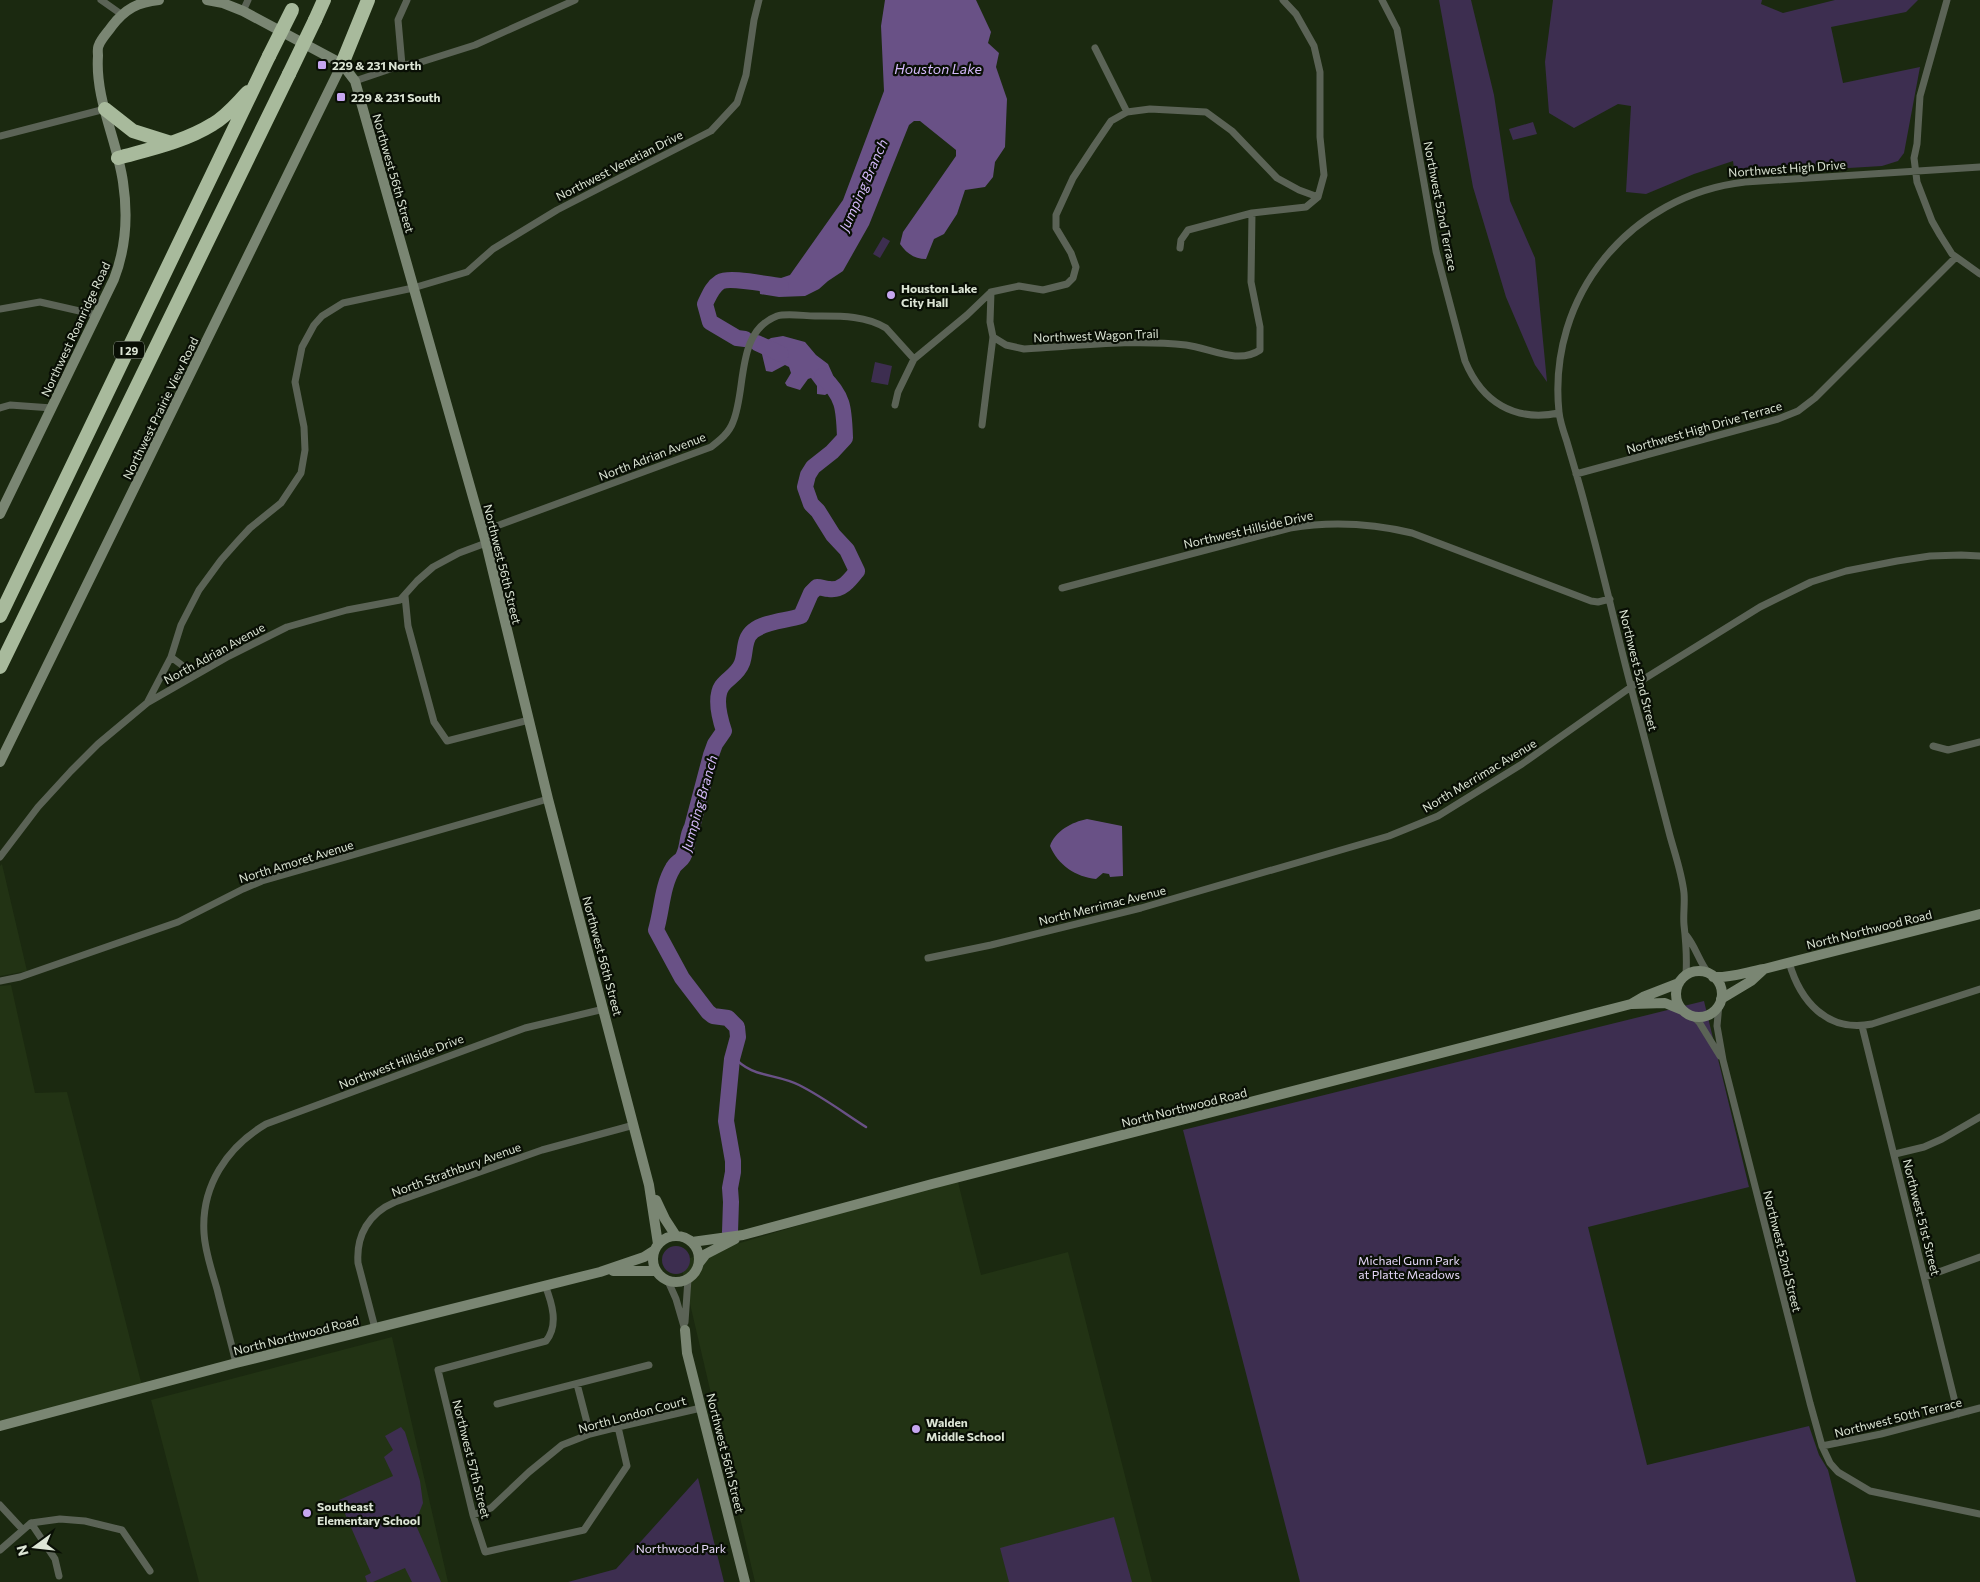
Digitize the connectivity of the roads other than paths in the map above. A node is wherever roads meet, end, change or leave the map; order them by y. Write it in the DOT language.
graph roads {
  1 [pos="101,0"];
  2 [pos="159,0"];
  3 [pos="207,0"];
  4 [pos="248,0"];
  5 [pos="324,0"];
  6 [pos="368,0"];
  7 [pos="407,0"];
  8 [pos="575,0"];
  9 [pos="759,0"];
  10 [pos="1283,0"];
  11 [pos="1382,0"];
  12 [pos="1947,0"];
  13 [pos="295,5"];
  14 [pos="243,11"];
  15 [pos="122,14"];
  16 [pos="1096,48"];
  17 [pos="342,64"];
  18 [pos="402,65"];
  19 [pos="355,81"];
  20 [pos="257,83"];
  21 [pos="105,109"];
  22 [pos="1127,112"];
  23 [pos="0,136"];
  24 [pos="171,143"];
  25 [pos="118,158"];
  26 [pos="1980,166"];
  27 [pos="1916,171"];
  28 [pos="1318,197"];
  29 [pos="1252,213"];
  30 [pos="1180,248"];
  31 [pos="1956,258"];
  32 [pos="1980,274"];
  33 [pos="413,288"];
  34 [pos="991,292"];
  35 [pos="0,309"];
  36 [pos="97,315"];
  37 [pos="994,337"];
  38 [pos="914,359"];
  39 [pos="895,405"];
  40 [pos="0,408"];
  41 [pos="52,408"];
  42 [pos="1559,413"];
  43 [pos="982,425"];
  44 [pos="1576,474"];
  45 [pos="0,514"];
  46 [pos="482,531"];
  47 [pos="486,543"];
  48 [pos="1980,556"];
  49 [pos="1062,588"];
  50 [pos="405,596"];
  51 [pos="1610,599"];
  52 [pos="0,616"];
  53 [pos="171,657"];
  54 [pos="0,667"];
  55 [pos="196,675"];
  56 [pos="1631,687"];
  57 [pos="147,703"];
  58 [pos="529,720"];
  59 [pos="1980,742"];
  60 [pos="1933,746"];
  61 [pos="0,762"];
  62 [pos="548,799"];
  63 [pos="0,858"];
  64 [pos="1980,914"];
  65 [pos="1686,935"];
  66 [pos="928,958"];
  67 [pos="1789,962"];
  68 [pos="1764,969"];
  69 [pos="1686,975"];
  70 [pos="1711,975"];
  71 [pos="0,981"];
  72 [pos="1679,983"];
  73 [pos="1980,989"];
  74 [pos="1720,1002"];
  75 [pos="1630,1004"];
  76 [pos="604,1009"];
  77 [pos="1682,1010"];
  78 [pos="1693,1016"];
  79 [pos="1862,1026"];
  80 [pos="1723,1060"];
  81 [pos="1980,1117"];
  82 [pos="634,1125"];
  83 [pos="1895,1154"];
  84 [pos="649,1185"];
  85 [pos="744,1235"];
  86 [pos="676,1236"];
  87 [pos="692,1242"];
  88 [pos="656,1247"];
  89 [pos="1980,1257"];
  90 [pos="699,1263"];
  91 [pos="656,1271"];
  92 [pos="600,1272"];
  93 [pos="1925,1277"];
  94 [pos="688,1279"];
  95 [pos="668,1281"];
  96 [pos="545,1285"];
  97 [pos="375,1328"];
  98 [pos="685,1330"];
  99 [pos="236,1363"];
  100 [pos="649,1365"];
  101 [pos="577,1384"];
  102 [pos="497,1404"];
  103 [pos="701,1408"];
  104 [pos="1980,1408"];
  105 [pos="1958,1414"];
  106 [pos="0,1426"];
  107 [pos="618,1427"];
  108 [pos="590,1434"];
  109 [pos="1822,1446"];
  110 [pos="0,1505"];
  111 [pos="1980,1514"];
  112 [pos="473,1515"];
  113 [pos="31,1523"];
  114 [pos="23,1530"];
  115 [pos="0,1550"];
  116 [pos="150,1570"];
  117 [pos="59,1576"];
  118 [pos="745,1582"];
  1 -- 15 [label="street"];
  2 -- 15 [label="street, Northwest Roanridge Road"];
  3 -- 14 [label="street"];
  4 -- 14 [label="street"];
  5 -- 54 [label="highway, I 29, bridge"];
  6 -- 17 [label="highway"];
  7 -- 18 [label="street"];
  8 -- 18 [label="street"];
  9 -- 33 [label="street, Northwest Venetian Drive"];
  10 -- 28 [label="street"];
  11 -- 42 [label="street, Northwest 52nd Terrace"];
  12 -- 27 [label="street"];
  13 -- 20 [label="highway, I 29, bridge"];
  14 -- 17 [label="street, Northwest 56th Street"];
  15 -- 21 [label="street, Northwest Roanridge Road"];
  16 -- 22 [label="street"];
  17 -- 19 [label="street, Northwest 56th Street"];
  17 -- 61 [label="street, Northwest Prairie View Road"];
  18 -- 19 [label="street"];
  19 -- 33 [label="street, Northwest 56th Street"];
  20 -- 24 [label="highway"];
  20 -- 52 [label="highway, I 29"];
  21 -- 23 [label="street"];
  21 -- 24 [label="highway"];
  21 -- 25 [label="street, Northwest Roanridge Road"];
  22 -- 28 [label="street"];
  22 -- 34 [label="street"];
  24 -- 25 [label="highway"];
  25 -- 36 [label="street, Northwest Roanridge Road"];
  26 -- 27 [label="street, Northwest High Drive"];
  27 -- 31 [label="street"];
  27 -- 42 [label="street, Northwest High Drive"];
  28 -- 29 [label="street"];
  29 -- 30 [label="street"];
  29 -- 37 [label="street, Northwest Wagon Trail"];
  31 -- 32 [label="street"];
  31 -- 44 [label="street, Northwest High Drive Terrace"];
  33 -- 46 [label="street, Northwest 56th Street"];
  33 -- 53 [label="street, Northwest Venetian Drive"];
  34 -- 37 [label="street"];
  34 -- 38 [label="street"];
  35 -- 36 [label="street"];
  36 -- 41 [label="street, Northwest Roanridge Road"];
  37 -- 43 [label="street"];
  38 -- 39 [label="street"];
  38 -- 46 [label="street, North Adrian Avenue"];
  40 -- 41 [label="street"];
  41 -- 45 [label="street, Northwest Roanridge Road"];
  42 -- 44 [label="street, Northwest 52nd Street"];
  44 -- 51 [label="street, Northwest 52nd Street"];
  46 -- 47 [label="street, Northwest 56th Street"];
  47 -- 50 [label="street"];
  47 -- 58 [label="street, Northwest 56th Street"];
  48 -- 56 [label="street, North Merrimac Avenue"];
  49 -- 51 [label="street, Northwest Hillside Drive"];
  50 -- 55 [label="street, North Adrian Avenue"];
  50 -- 58 [label="street"];
  51 -- 56 [label="street, Northwest 52nd Street"];
  53 -- 55 [label="street"];
  53 -- 57 [label="street, Northwest Venetian Drive"];
  55 -- 57 [label="street, North Adrian Avenue"];
  56 -- 65 [label="street, Northwest 52nd Street"];
  56 -- 66 [label="street, North Merrimac Avenue"];
  57 -- 63 [label="street, North Adrian Avenue"];
  58 -- 62 [label="street, Northwest 56th Street"];
  59 -- 60 [label="street"];
  62 -- 71 [label="street, North Amoret Avenue"];
  62 -- 76 [label="street, Northwest 56th Street"];
  64 -- 67 [label="street, North Northwood Road"];
  65 -- 69 [label="street, Northwest 52nd Street"];
  65 -- 70 [label="street, Northwest 52nd Street"];
  67 -- 68 [label="street, North Northwood Road"];
  67 -- 79 [label="street"];
  68 -- 70 [label="street, North Northwood Road"];
  68 -- 74 [label="street, North Northwood Road"];
  69 -- 70 [label="street"];
  69 -- 72 [label="street"];
  70 -- 74 [label="street"];
  72 -- 75 [label="street, North Northwood Road"];
  72 -- 77 [label="street"];
  73 -- 79 [label="street"];
  74 -- 78 [label="street"];
  74 -- 80 [label="street, Northwest 52nd Street"];
  75 -- 77 [label="street, North Northwood Road"];
  75 -- 85 [label="street, North Northwood Road"];
  76 -- 82 [label="street, Northwest 56th Street"];
  76 -- 99 [label="street, Northwest Hillside Drive"];
  77 -- 78 [label="street"];
  78 -- 80 [label="street, Northwest 52nd Street"];
  79 -- 83 [label="street, Northwest 51st Street"];
  80 -- 109 [label="street, Northwest 52nd Street"];
  81 -- 83 [label="street"];
  82 -- 84 [label="street, Northwest 56th Street"];
  82 -- 97 [label="street, North Strathbury Avenue"];
  83 -- 93 [label="street, Northwest 51st Street"];
  84 -- 86 [label="street, Northwest 56th Street"];
  84 -- 88 [label="street, Northwest 56th Street"];
  85 -- 87 [label="street, North Northwood Road"];
  85 -- 90 [label="street, North Northwood Road"];
  86 -- 87 [label="street"];
  86 -- 88 [label="street"];
  87 -- 90 [label="street"];
  88 -- 91 [label="street"];
  88 -- 92 [label="street, North Northwood Road"];
  89 -- 93 [label="street"];
  90 -- 94 [label="street"];
  91 -- 92 [label="street, North Northwood Road"];
  91 -- 95 [label="street"];
  92 -- 96 [label="street, North Northwood Road"];
  93 -- 105 [label="street, Northwest 51st Street"];
  94 -- 95 [label="street"];
  94 -- 98 [label="street, Northwest 56th Street"];
  95 -- 98 [label="street, Northwest 56th Street"];
  96 -- 97 [label="street, North Northwood Road"];
  96 -- 112 [label="street, Northwest 57th Street"];
  97 -- 99 [label="street, North Northwood Road"];
  98 -- 103 [label="street, Northwest 56th Street"];
  99 -- 106 [label="street, North Northwood Road"];
  100 -- 101 [label="street"];
  101 -- 102 [label="street"];
  101 -- 108 [label="street"];
  103 -- 107 [label="street, North London Court"];
  103 -- 118 [label="street, Northwest 56th Street"];
  104 -- 105 [label="street, Northwest 50th Terrace"];
  105 -- 109 [label="street, Northwest 50th Terrace"];
  107 -- 108 [label="street, North London Court"];
  107 -- 112 [label="street, Northwest 57th Street"];
  108 -- 112 [label="street, North London Court"];
  109 -- 111 [label="street, Northwest 52nd Street"];
  110 -- 114 [label="street"];
  113 -- 114 [label="street"];
  113 -- 116 [label="street"];
  113 -- 117 [label="street"];
  114 -- 115 [label="street"];
}
